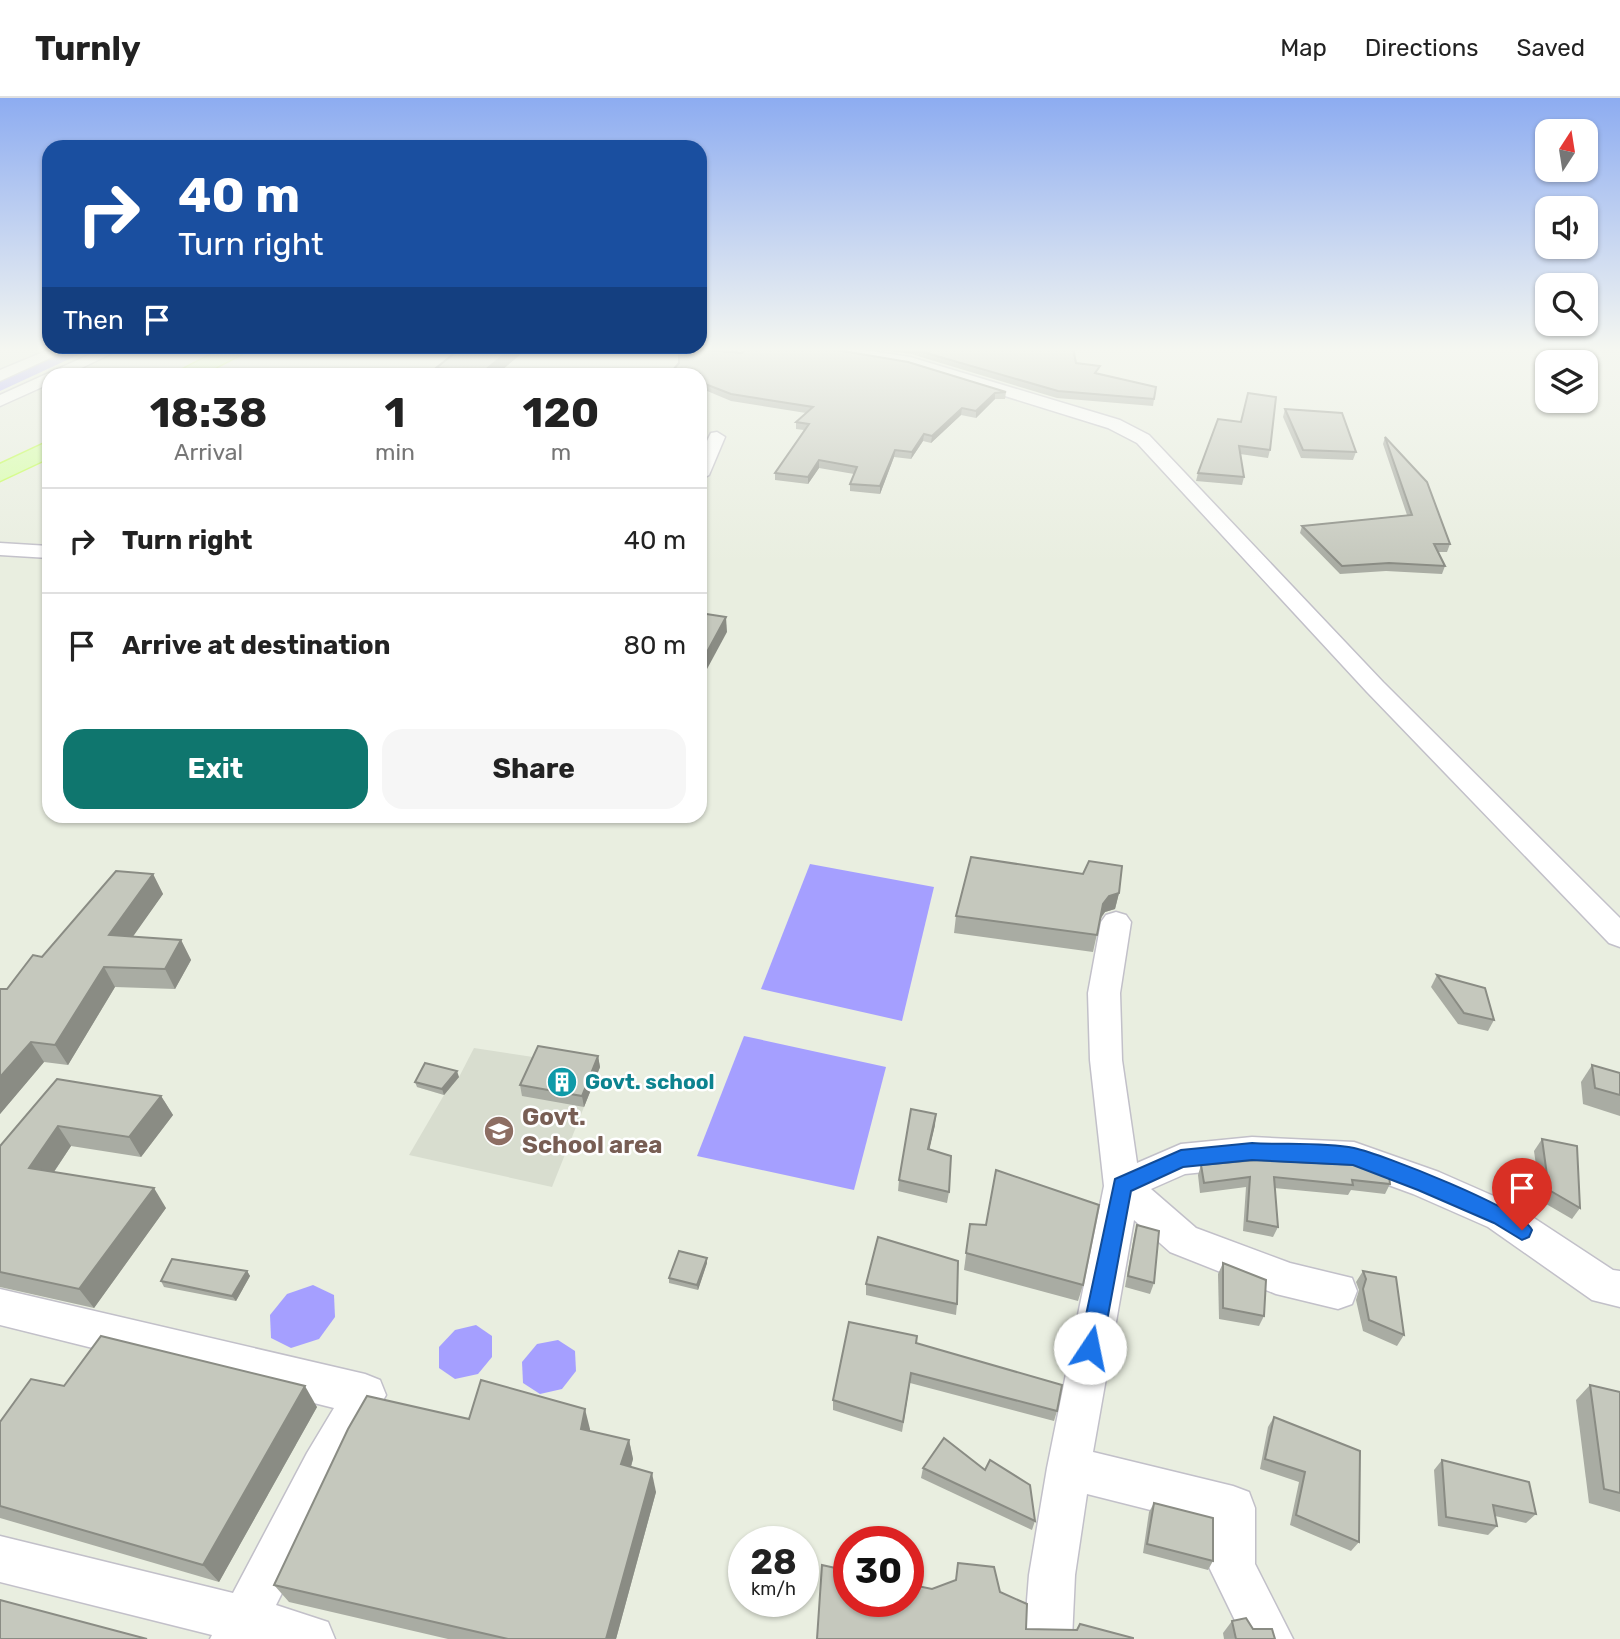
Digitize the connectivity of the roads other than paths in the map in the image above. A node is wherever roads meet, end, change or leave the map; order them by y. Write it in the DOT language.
graph roads {
  1 [pos="1101,420"];
  2 [pos="717,437"];
  3 [pos="42,452"];
  4 [pos="707,457"];
  5 [pos="0,474"];
  6 [pos="0,549"];
  7 [pos="42,549"];
  8 [pos="1116,922"];
  9 [pos="1620,936"];
  10 [pos="1122,1186"];
  11 [pos="1620,1289"];
  12 [pos="1338,1291"];
  13 [pos="0,1307"];
  14 [pos="1069,1468"];
  15 [pos="0,1559"];
  16 [pos="239,1629"];
  17 [pos="312,1639"];
  18 [pos="1048,1639"];
  19 [pos="1269,1639"];
  1 -- 9 [label="street"];
  2 -- 4 [label="street"];
  3 -- 5 [label="main road"];
  6 -- 7 [label="street"];
  8 -- 10 [label="street"];
  10 -- 11 [label="street"];
  10 -- 12 [label="street"];
  10 -- 14 [label="street"];
  13 -- 16 [label="street"];
  14 -- 18 [label="street"];
  14 -- 19 [label="street"];
  15 -- 16 [label="street"];
  16 -- 17 [label="street"];
}
